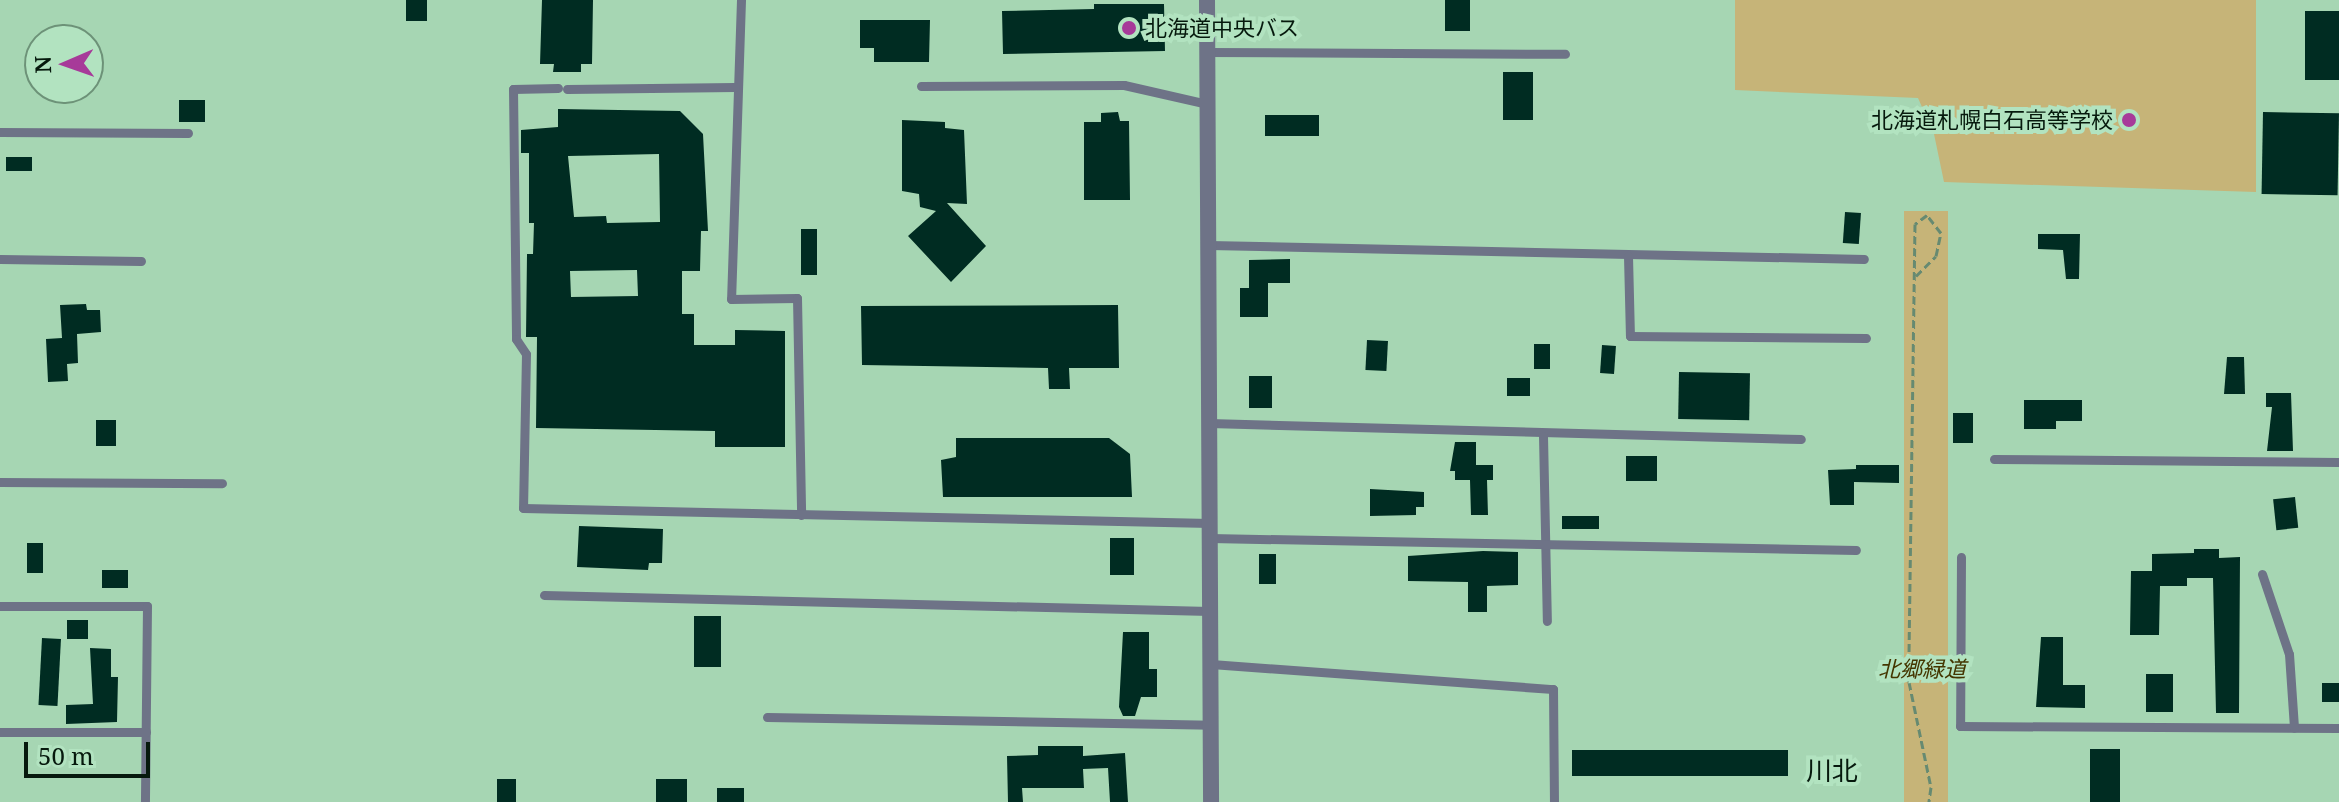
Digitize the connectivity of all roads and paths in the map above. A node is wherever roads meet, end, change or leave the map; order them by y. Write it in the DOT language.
graph roads {
  1 [pos="741,0"];
  2 [pos="1207,0"];
  3 [pos="1207,52"];
  4 [pos="1565,54"];
  5 [pos="921,86"];
  6 [pos="735,87"];
  7 [pos="1207,104"];
  8 [pos="0,132"];
  9 [pos="188,133"];
  10 [pos="1209,245"];
  11 [pos="1628,256"];
  12 [pos="0,259"];
  13 [pos="1864,259"];
  14 [pos="141,261"];
  15 [pos="1916,276"];
  16 [pos="1866,338"];
  17 [pos="1209,423"];
  18 [pos="1543,436"];
  19 [pos="1801,439"];
  20 [pos="1994,459"];
  21 [pos="2339,462"];
  22 [pos="0,482"];
  23 [pos="222,483"];
  24 [pos="801,515"];
  25 [pos="1210,531"];
  26 [pos="1544,546"];
  27 [pos="1856,550"];
  28 [pos="1961,557"];
  29 [pos="2262,574"];
  30 [pos="544,595"];
  31 [pos="0,606"];
  32 [pos="1210,611"];
  33 [pos="1547,621"];
  34 [pos="1211,664"];
  35 [pos="767,717"];
  36 [pos="1211,725"];
  37 [pos="2294,728"];
  38 [pos="2339,728"];
  39 [pos="0,732"];
  40 [pos="146,732"];
  41 [pos="145,802"];
  42 [pos="1211,802"];
  43 [pos="1554,802"];
  44 [pos="1929,802"];
  1 -- 6 [label="lane"];
  2 -- 3 [label="street"];
  3 -- 4 [label="lane"];
  3 -- 7 [label="street"];
  5 -- 7 [label="lane"];
  6 -- 24 [label="lane"];
  6 -- 24 [label="lane"];
  7 -- 10 [label="street"];
  8 -- 9 [label="lane"];
  10 -- 11 [label="lane"];
  10 -- 17 [label="street"];
  11 -- 13 [label="lane"];
  11 -- 16 [label="lane"];
  12 -- 14 [label="lane"];
  15 -- 15 [label="path"];
  15 -- 44 [label="path"];
  17 -- 18 [label="lane"];
  17 -- 25 [label="street"];
  18 -- 19 [label="lane"];
  18 -- 26 [label="lane"];
  20 -- 21 [label="lane"];
  22 -- 23 [label="lane"];
  24 -- 25 [label="lane"];
  25 -- 26 [label="lane"];
  25 -- 32 [label="street"];
  26 -- 27 [label="lane"];
  26 -- 33 [label="lane"];
  28 -- 37 [label="lane"];
  29 -- 37 [label="lane"];
  30 -- 32 [label="lane"];
  31 -- 40 [label="lane"];
  32 -- 34 [label="street"];
  34 -- 36 [label="street"];
  34 -- 43 [label="lane"];
  35 -- 36 [label="lane"];
  36 -- 42 [label="street"];
  37 -- 38 [label="lane"];
  39 -- 40 [label="lane"];
  40 -- 41 [label="lane"];
}
